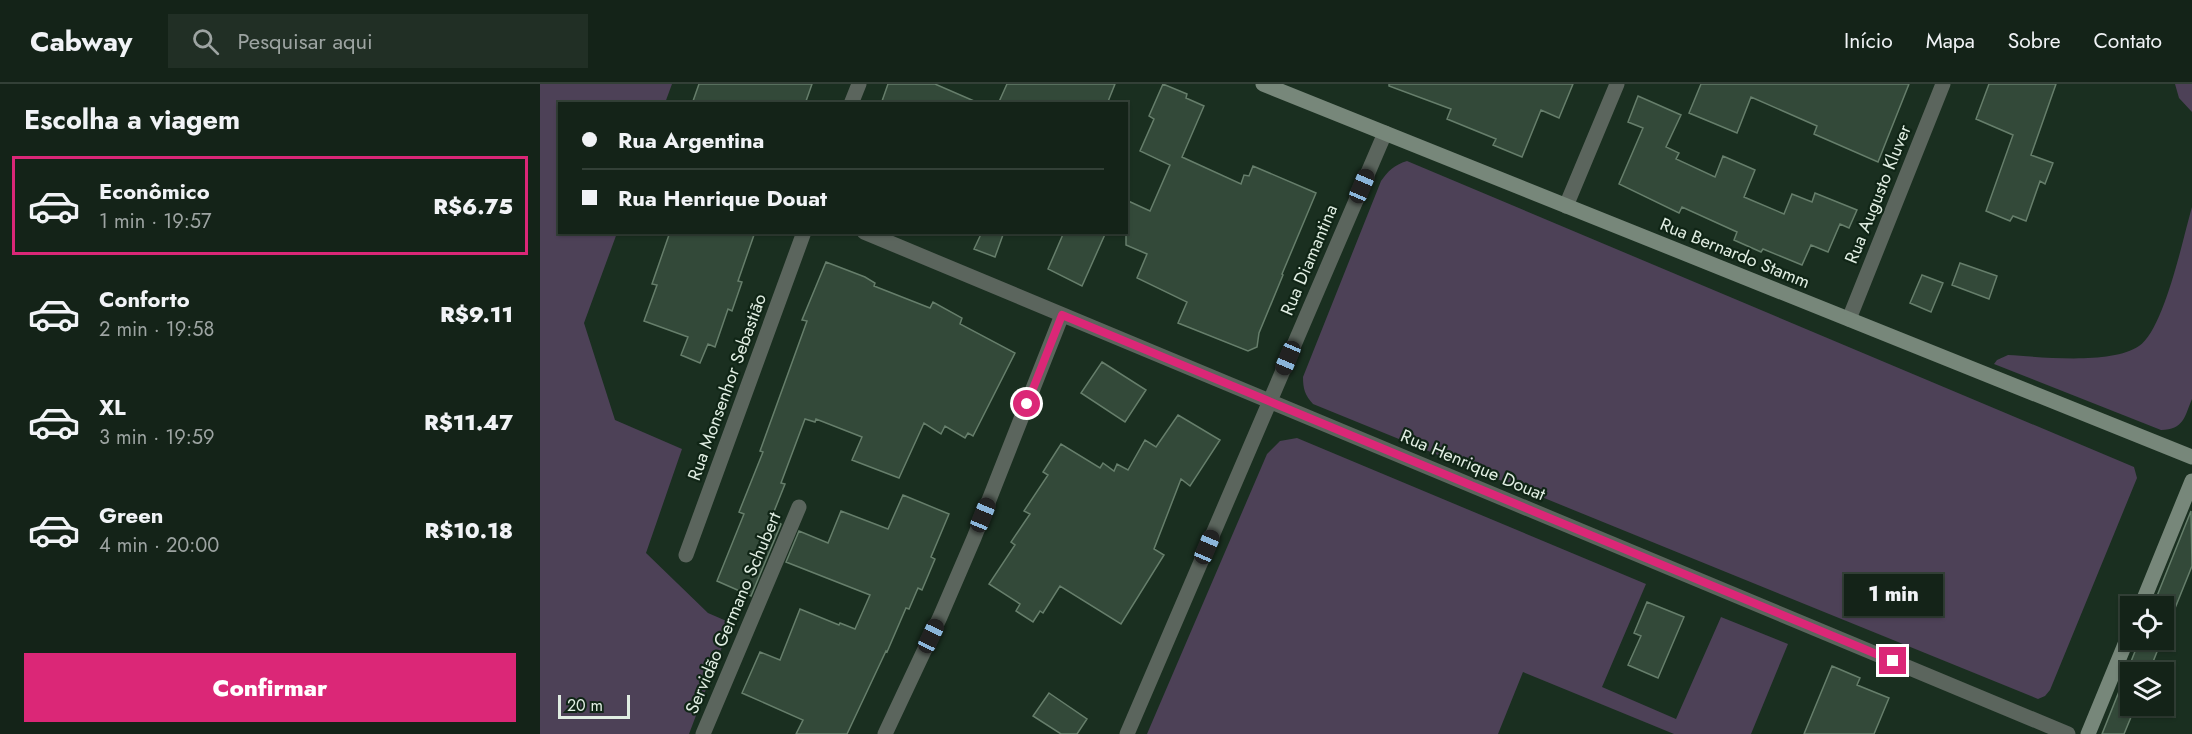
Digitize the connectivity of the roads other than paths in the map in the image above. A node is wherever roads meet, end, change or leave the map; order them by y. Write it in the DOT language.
graph roads {
  1 [pos="858,84"];
  2 [pos="1263,84"];
  3 [pos="1617,84"];
  4 [pos="1943,84"];
  5 [pos="1296,90"];
  6 [pos="852,102"];
  7 [pos="1385,133"];
  8 [pos="1566,206"];
  9 [pos="803,234"];
  10 [pos="869,234"];
  11 [pos="1062,315"];
  12 [pos="1849,319"];
  13 [pos="1269,402"];
  14 [pos="2192,457"];
  15 [pos="2192,482"];
  16 [pos="799,507"];
  17 [pos="686,555"];
  18 [pos="2145,596"];
  19 [pos="2123,650"];
  20 [pos="703,734"];
  21 [pos="885,734"];
  22 [pos="1127,734"];
  23 [pos="2068,734"];
  24 [pos="2088,734"];
  1 -- 6 [label="street"];
  2 -- 5 [label="street, Rua Bernardo Stamm"];
  3 -- 8 [label="street"];
  4 -- 12 [label="street, Rua Augusto Kluver"];
  5 -- 7 [label="street, Rua Bernardo Stamm"];
  7 -- 8 [label="street, Rua Bernardo Stamm"];
  7 -- 13 [label="street, Rua Diamantina"];
  8 -- 12 [label="street, Rua Bernardo Stamm"];
  9 -- 17 [label="street, Rua Monsenhor Sebastião"];
  10 -- 11 [label="street, Rua Henrique Douat"];
  11 -- 13 [label="street, Rua Henrique Douat"];
  11 -- 21 [label="street"];
  12 -- 14 [label="street, Rua Bernardo Stamm"];
  13 -- 22 [label="street, Rua Diamantina"];
  13 -- 23 [label="street, Rua Henrique Douat"];
  15 -- 18 [label="street"];
  16 -- 20 [label="street, Servidão Germano Schubert"];
  19 -- 24 [label="street"];
}
